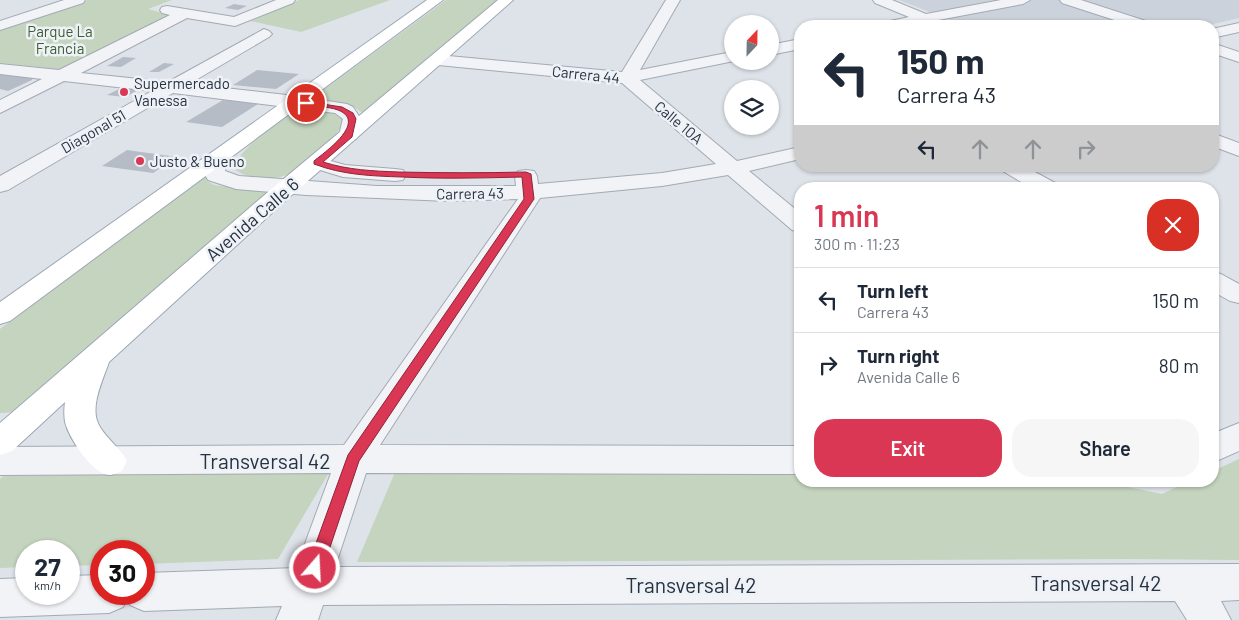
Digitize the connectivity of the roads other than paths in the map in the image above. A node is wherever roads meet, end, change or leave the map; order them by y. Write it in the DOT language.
graph roads {
  1 [pos="78,0"];
  2 [pos="288,0"];
  3 [pos="436,0"];
  4 [pos="506,0"];
  5 [pos="673,0"];
  6 [pos="880,0"];
  7 [pos="1023,0"];
  8 [pos="1067,0"];
  9 [pos="183,6"];
  10 [pos="158,8"];
  11 [pos="924,18"];
  12 [pos="914,20"];
  13 [pos="929,20"];
  14 [pos="1129,20"];
  15 [pos="0,26"];
  16 [pos="1239,27"];
  17 [pos="264,34"];
  18 [pos="1219,41"];
  19 [pos="1239,42"];
  20 [pos="1219,44"];
  21 [pos="794,45"];
  22 [pos="779,48"];
  23 [pos="1219,48"];
  24 [pos="1239,57"];
  25 [pos="724,59"];
  26 [pos="438,60"];
  27 [pos="0,69"];
  28 [pos="64,76"];
  29 [pos="627,78"];
  30 [pos="170,88"];
  31 [pos="295,101"];
  32 [pos="0,108"];
  33 [pos="349,135"];
  34 [pos="794,136"];
  35 [pos="1219,142"];
  36 [pos="1239,150"];
  37 [pos="794,154"];
  38 [pos="216,159"];
  39 [pos="725,161"];
  40 [pos="317,163"];
  41 [pos="1019,172"];
  42 [pos="1037,182"];
  43 [pos="527,183"];
  44 [pos="0,185"];
  45 [pos="288,186"];
  46 [pos="794,220"];
  47 [pos="1219,284"];
  48 [pos="1239,295"];
  49 [pos="0,315"];
  50 [pos="95,357"];
  51 [pos="1239,436"];
  52 [pos="0,442"];
  53 [pos="1219,446"];
  54 [pos="353,459"];
  55 [pos="794,460"];
  56 [pos="110,461"];
  57 [pos="0,462"];
  58 [pos="1185,581"];
  59 [pos="1239,582"];
  60 [pos="155,593"];
  61 [pos="90,595"];
  62 [pos="0,598"];
  63 [pos="303,603"];
  64 [pos="1210,620"];
  1 -- 15 [label="street"];
  2 -- 9 [label="street"];
  3 -- 31 [label="main road"];
  4 -- 26 [label="main road, Avenida Calle 6"];
  5 -- 29 [label="street"];
  6 -- 11 [label="street"];
  7 -- 11 [label="street"];
  8 -- 14 [label="street"];
  9 -- 10 [label="street"];
  9 -- 28 [label="street"];
  11 -- 12 [label="street"];
  11 -- 13 [label="street"];
  16 -- 18 [label="street"];
  17 -- 30 [label="street, Diagonal 51"];
  19 -- 20 [label="street"];
  21 -- 22 [label="street"];
  23 -- 24 [label="street"];
  25 -- 29 [label="street, Carrera 44"];
  26 -- 29 [label="street, Carrera 44"];
  26 -- 33 [label="main road, Avenida Calle 6"];
  27 -- 28 [label="street"];
  28 -- 30 [label="street"];
  28 -- 32 [label="street"];
  29 -- 39 [label="street, Calle 10A"];
  30 -- 31 [label="street"];
  30 -- 44 [label="street, Diagonal 51"];
  31 -- 33 [label="street"];
  31 -- 38 [label="main road"];
  33 -- 40 [label="main road, Avenida Calle 6"];
  34 -- 39 [label="street, Carrera 43"];
  35 -- 36 [label="street"];
  37 -- 39 [label="street, Carrera 43"];
  38 -- 45 [label="street, Carrera 43"];
  38 -- 49 [label="main road"];
  39 -- 43 [label="street, Carrera 43"];
  39 -- 46 [label="street, Calle 10A"];
  40 -- 43 [label="street, Carrera 43"];
  40 -- 45 [label="main road, Avenida Calle 6"];
  41 -- 42 [label="street"];
  43 -- 45 [label="street, Carrera 43"];
  43 -- 54 [label="street"];
  45 -- 50 [label="main road, Avenida Calle 6"];
  47 -- 48 [label="street"];
  50 -- 52 [label="main road, Avenida Calle 6"];
  50 -- 56 [label="main road"];
  51 -- 53 [label="street"];
  54 -- 55 [label="street, Transversal 42"];
  54 -- 56 [label="street, Transversal 42"];
  54 -- 63 [label="street"];
  56 -- 57 [label="street, Transversal 42"];
  58 -- 59 [label="street, Transversal 42"];
  58 -- 63 [label="street, Transversal 42"];
  58 -- 64 [label="street"];
  60 -- 63 [label="street, Transversal 42"];
  61 -- 62 [label="street"];
}
